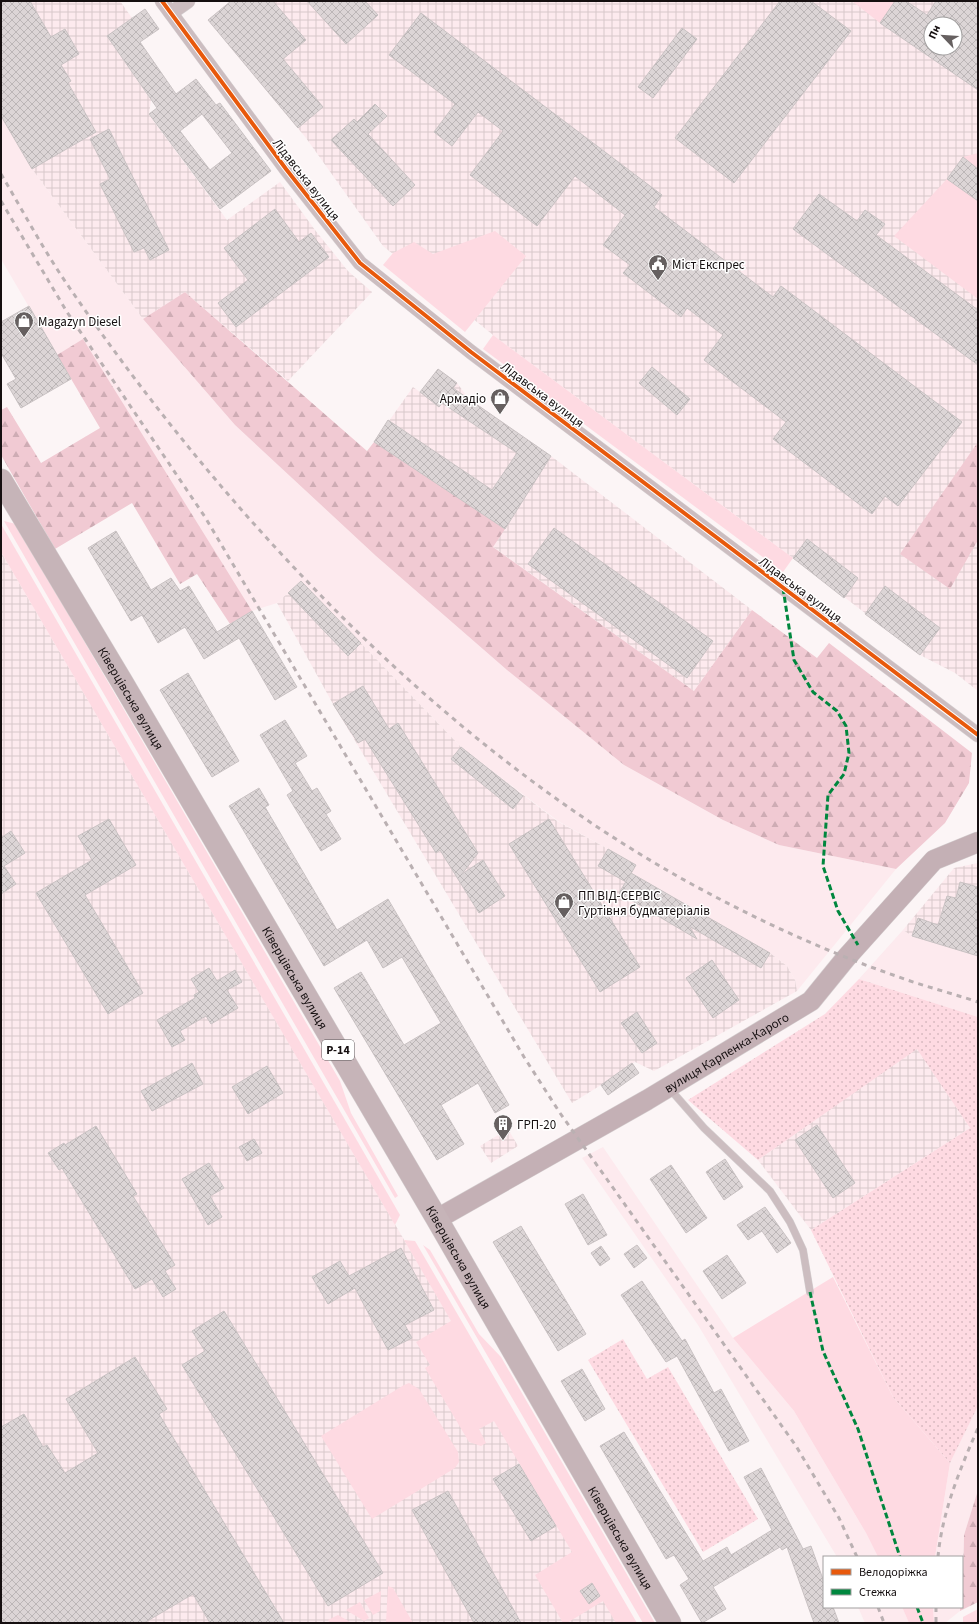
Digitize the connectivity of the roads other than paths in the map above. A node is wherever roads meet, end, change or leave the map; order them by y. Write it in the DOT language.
graph roads {
  1 [pos="162,1"];
  2 [pos="188,1"];
  3 [pos="171,13"];
  4 [pos="3,489"];
  5 [pos="978,736"];
  6 [pos="978,842"];
  7 [pos="668,1087"];
  8 [pos="437,1219"];
  9 [pos="810,1292"];
  10 [pos="670,1623"];
  1 -- 3 [label="street, Лідавська вулиця"];
  2 -- 3 [label="street"];
  3 -- 5 [label="street, Лідавська вулиця"];
  4 -- 8 [label="main road, Ківерцівська вулиця / Р-14"];
  6 -- 7 [label="main road, вулиця Карпенка-Карого"];
  7 -- 8 [label="main road, вулиця Карпенка-Карого"];
  7 -- 9 [label="lane"];
  8 -- 10 [label="main road, Ківерцівська вулиця / Р-14"];
}
